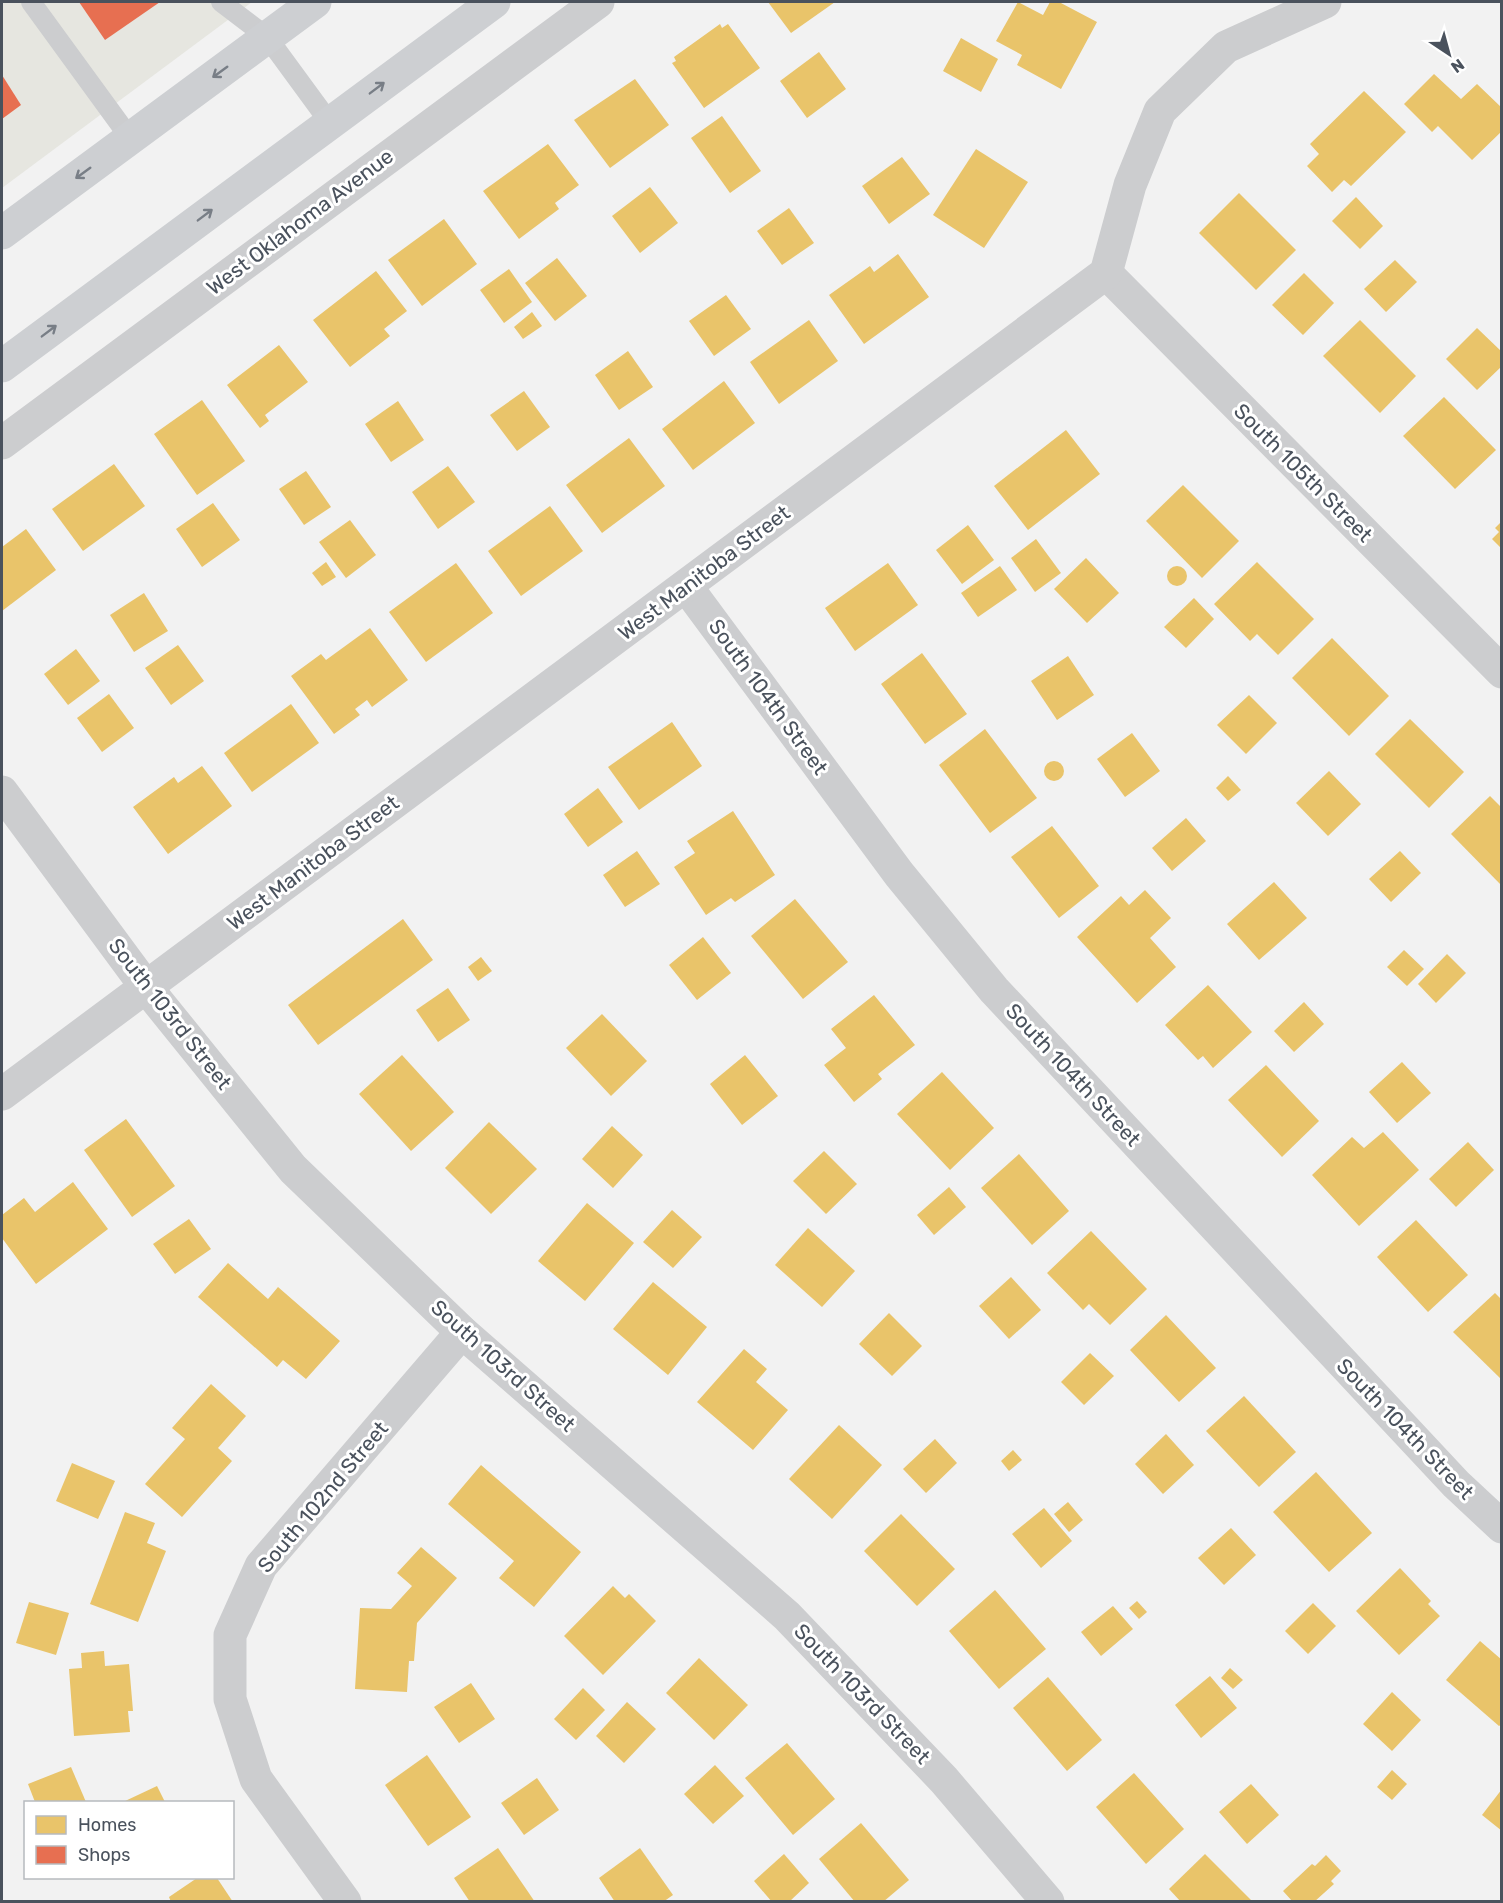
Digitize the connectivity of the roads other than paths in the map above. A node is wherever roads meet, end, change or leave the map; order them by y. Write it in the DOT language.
graph roads {
  1 [pos="31,2"];
  2 [pos="221,2"];
  3 [pos="315,2"];
  4 [pos="494,2"];
  5 [pos="598,2"];
  6 [pos="1325,2"];
  7 [pos="267,37"];
  8 [pos="330,123"];
  9 [pos="130,138"];
  10 [pos="2,233"];
  11 [pos="1106,273"];
  12 [pos="2,366"];
  13 [pos="2,443"];
  14 [pos="686,586"];
  15 [pos="1502,672"];
  16 [pos="2,792"];
  17 [pos="146,987"];
  18 [pos="2,1094"];
  19 [pos="462,1332"];
  20 [pos="1502,1527"];
  21 [pos="345,1902"];
  22 [pos="1048,1902"];
  1 -- 9 [label="lane"];
  2 -- 7 [label="lane"];
  3 -- 7 [label="main road"];
  8 -- 4 [label="main road, one-way"];
  5 -- 13 [label="street, West Oklahoma Avenue"];
  6 -- 11 [label="street"];
  7 -- 8 [label="lane"];
  7 -- 9 [label="main road, one-way"];
  12 -- 8 [label="main road, one-way"];
  9 -- 10 [label="main road, one-way"];
  11 -- 14 [label="street, West Manitoba Street"];
  11 -- 15 [label="street, South 105th Street"];
  14 -- 17 [label="street, West Manitoba Street"];
  14 -- 20 [label="street, South 104th Street"];
  16 -- 17 [label="street, South 103rd Street"];
  17 -- 18 [label="street, West Manitoba Street"];
  17 -- 19 [label="street, South 103rd Street"];
  19 -- 21 [label="street, South 102nd Street"];
  19 -- 22 [label="street, South 103rd Street"];
}
